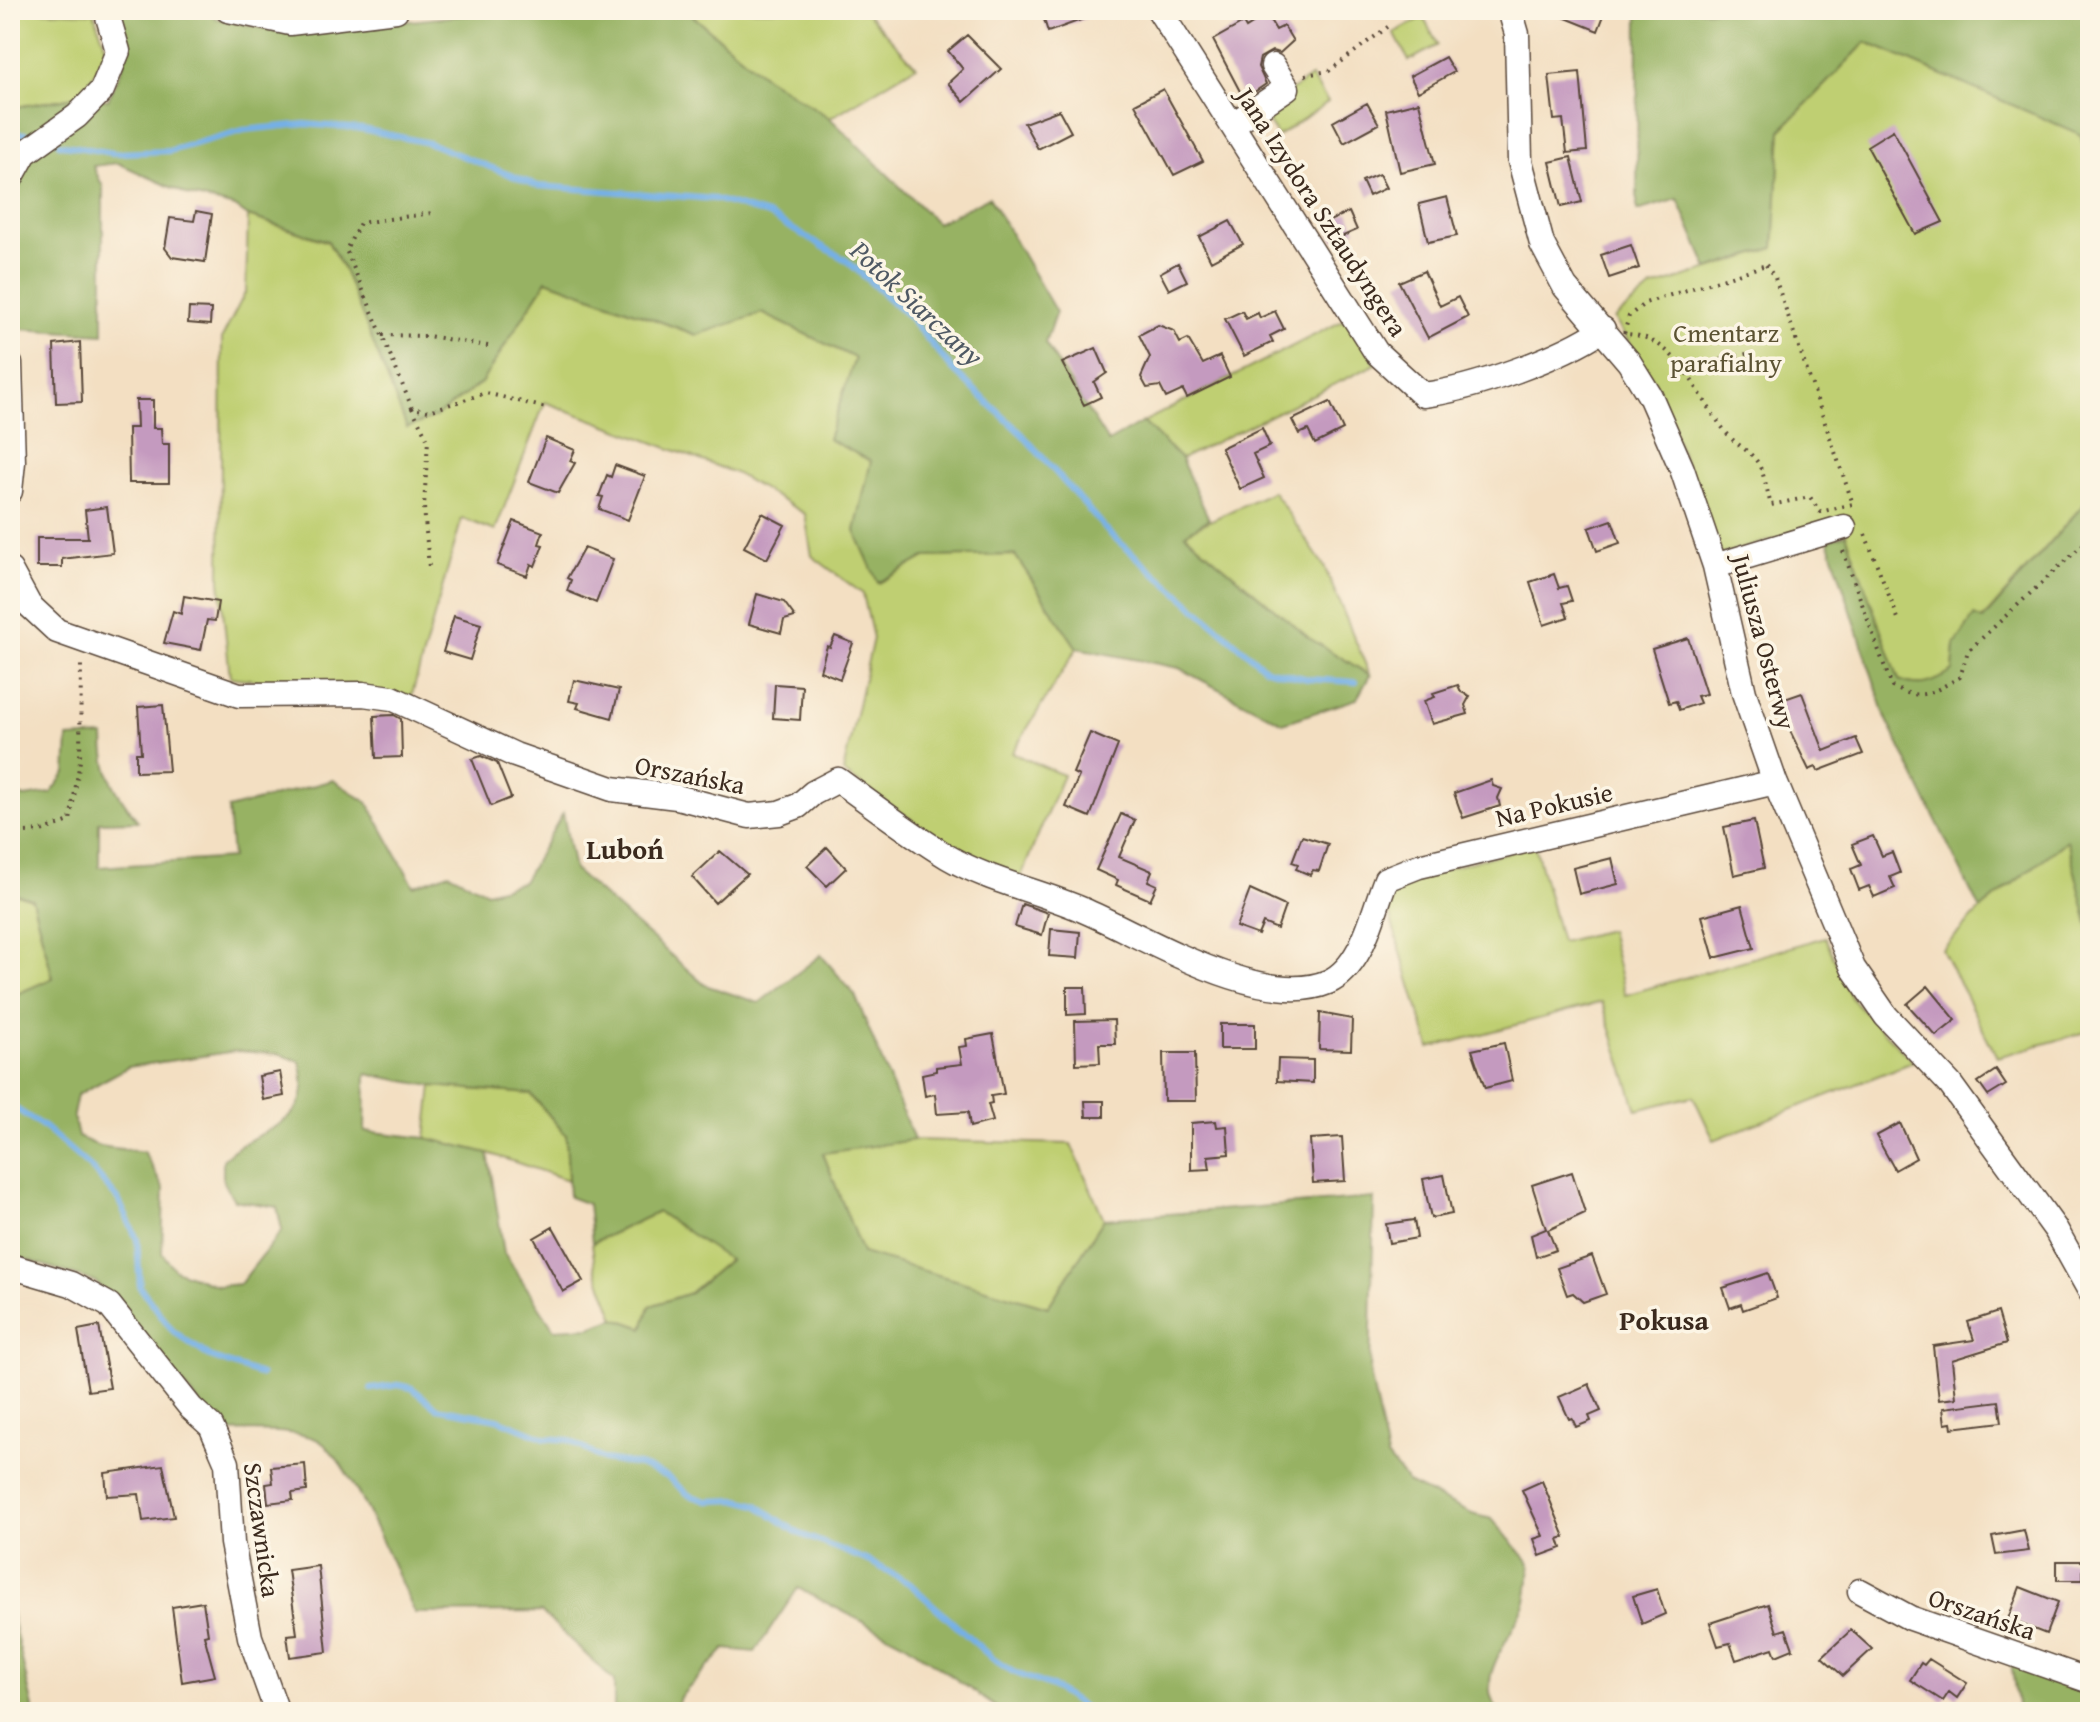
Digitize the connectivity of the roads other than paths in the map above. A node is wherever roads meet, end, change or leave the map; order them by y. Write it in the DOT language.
graph roads {
  1 [pos="106,10"];
  2 [pos="228,10"];
  3 [pos="396,10"];
  4 [pos="1159,10"];
  5 [pos="1510,10"];
  6 [pos="1273,66"];
  7 [pos="1232,125"];
  8 [pos="10,180"];
  9 [pos="1603,329"];
  10 [pos="10,364"];
  11 [pos="10,491"];
  12 [pos="1840,528"];
  13 [pos="1715,566"];
  14 [pos="10,570"];
  15 [pos="1775,782"];
  16 [pos="1370,916"];
  17 [pos="10,1266"];
  18 [pos="2090,1291"];
  19 [pos="1860,1591"];
  20 [pos="2090,1681"];
  21 [pos="277,1712"];
  1 -- 8 [label="street"];
  2 -- 3 [label="street"];
  4 -- 7 [label="street, Jana Izydora Sztaudyngera"];
  5 -- 9 [label="street, Juliusza Osterwy"];
  6 -- 7 [label="street"];
  7 -- 9 [label="street, Jana Izydora Sztaudyngera"];
  9 -- 13 [label="street, Juliusza Osterwy"];
  10 -- 11 [label="street"];
  12 -- 13 [label="street"];
  13 -- 15 [label="street, Juliusza Osterwy"];
  14 -- 16 [label="street, Orszańska"];
  15 -- 16 [label="street, Na Pokusie"];
  15 -- 18 [label="street, Juliusza Osterwy"];
  17 -- 21 [label="street, Szczawnicka"];
  19 -- 20 [label="street, Orszańska"];
}
